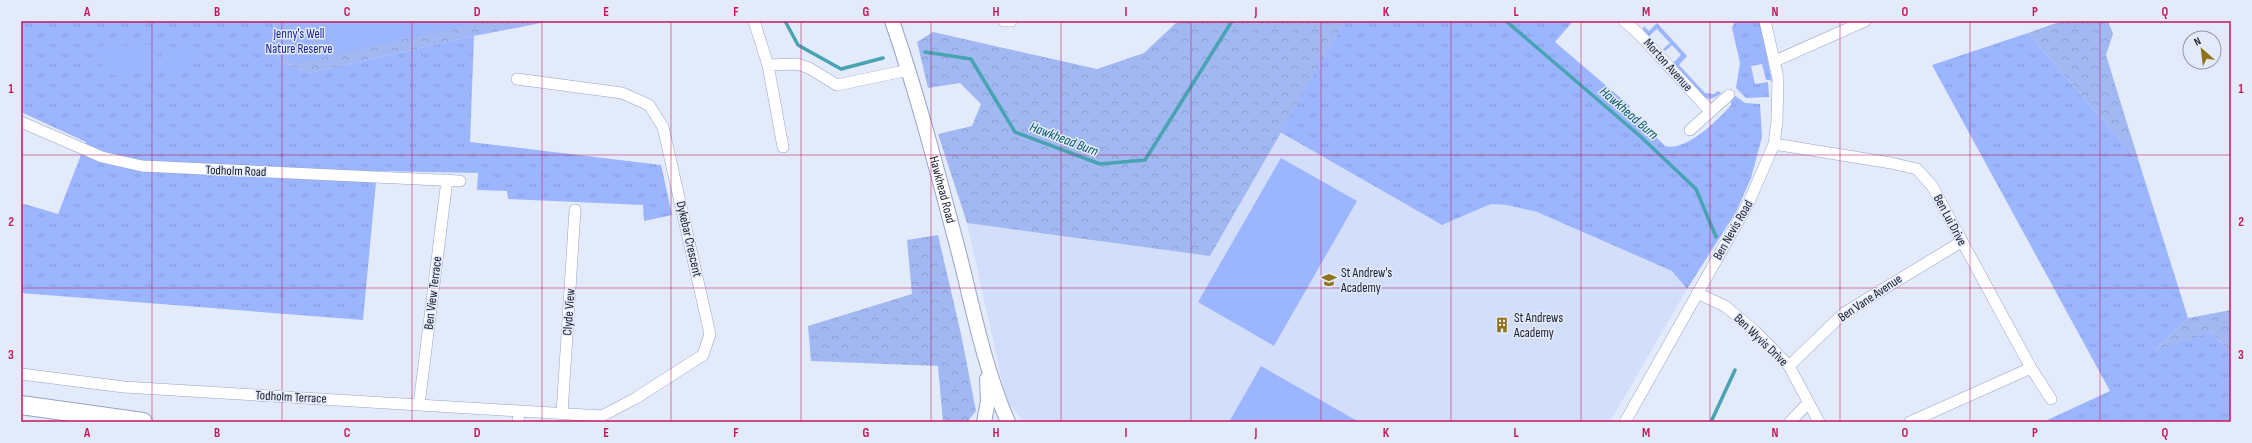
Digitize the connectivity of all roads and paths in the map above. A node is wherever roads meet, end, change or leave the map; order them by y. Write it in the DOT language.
graph roads {
  1 [pos="754,21"];
  2 [pos="892,21"];
  3 [pos="1004,21"];
  4 [pos="1010,21"];
  5 [pos="1624,21"];
  6 [pos="1765,21"];
  7 [pos="1865,21"];
  8 [pos="1775,61"];
  9 [pos="768,65"];
  10 [pos="909,70"];
  11 [pos="517,79"];
  12 [pos="1729,95"];
  13 [pos="1710,111"];
  14 [pos="21,122"];
  15 [pos="1690,130"];
  16 [pos="1774,144"];
  17 [pos="783,147"];
  18 [pos="448,180"];
  19 [pos="460,181"];
  20 [pos="575,210"];
  21 [pos="1961,242"];
  22 [pos="1696,293"];
  23 [pos="985,361"];
  24 [pos="1789,366"];
  25 [pos="2031,368"];
  26 [pos="21,374"];
  27 [pos="2051,399"];
  28 [pos="1808,403"];
  29 [pos="419,405"];
  30 [pos="21,406"];
  31 [pos="562,414"];
  32 [pos="518,417"];
  33 [pos="143,422"];
  34 [pos="984,422"];
  35 [pos="1008,422"];
  36 [pos="1625,422"];
  37 [pos="1790,422"];
  38 [pos="1819,422"];
  39 [pos="1910,422"];
  1 -- 9 [label="street"];
  2 -- 10 [label="street, Hawkhead Road"];
  3 -- 4 [label="street"];
  5 -- 13 [label="street, Morton Avenue"];
  6 -- 8 [label="street, Ben Nevis Road"];
  7 -- 8 [label="street"];
  8 -- 16 [label="street, Ben Nevis Road"];
  9 -- 10 [label="street"];
  9 -- 17 [label="street"];
  10 -- 23 [label="street, Hawkhead Road"];
  11 -- 31 [label="street, Dykebar Crescent"];
  12 -- 13 [label="street"];
  13 -- 15 [label="street"];
  14 -- 18 [label="street, Todholm Road"];
  16 -- 21 [label="street, Ben Lui Drive"];
  16 -- 22 [label="street, Ben Nevis Road"];
  18 -- 19 [label="street, Todholm Road"];
  18 -- 29 [label="street, Ben View Terrace"];
  20 -- 31 [label="street, Clyde View"];
  21 -- 24 [label="street, Ben Vane Avenue"];
  21 -- 25 [label="street, Ben Lui Drive"];
  22 -- 24 [label="street, Ben Wyvis Drive"];
  22 -- 36 [label="street, Ben Nevis Road"];
  23 -- 34 [label="street, Hawkhead Road"];
  23 -- 35 [label="street, Hawkhead Road"];
  24 -- 28 [label="street, Ben Wyvis Drive"];
  25 -- 27 [label="street, Ben Lui Drive"];
  25 -- 39 [label="street"];
  26 -- 29 [label="street, Todholm Terrace"];
  28 -- 37 [label="street"];
  28 -- 38 [label="street, Ben Wyvis Drive"];
  29 -- 32 [label="street, Todholm Terrace"];
  30 -- 33 [label="main road"];
  31 -- 32 [label="street, Todholm Terrace"];
}
